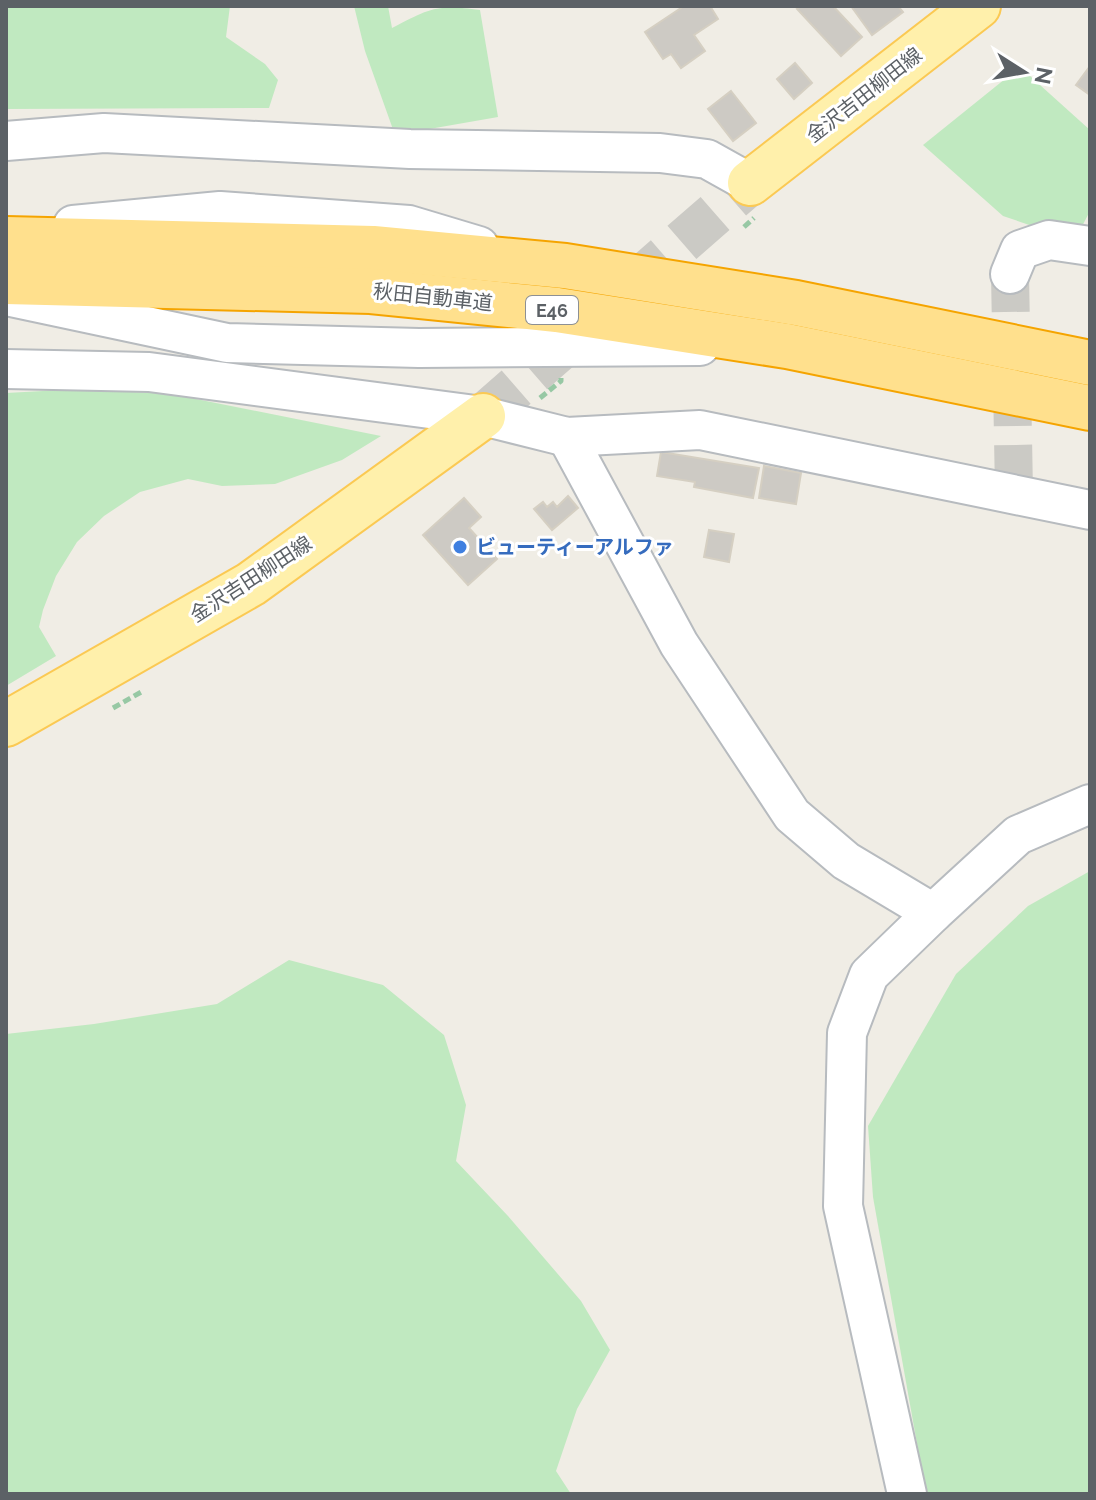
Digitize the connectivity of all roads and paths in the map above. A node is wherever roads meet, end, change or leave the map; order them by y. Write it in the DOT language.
graph roads {
  1 [pos="978,6"];
  2 [pos="6,141"];
  3 [pos="750,183"];
  4 [pos="6,231"];
  5 [pos="6,239"];
  6 [pos="1090,246"];
  7 [pos="1010,274"];
  8 [pos="6,282"];
  9 [pos="6,296"];
  10 [pos="796,303"];
  11 [pos="787,346"];
  12 [pos="1090,363"];
  13 [pos="6,369"];
  14 [pos="1090,408"];
  15 [pos="483,416"];
  16 [pos="567,437"];
  17 [pos="1090,510"];
  18 [pos="6,724"];
  19 [pos="1090,804"];
  20 [pos="933,913"];
  21 [pos="907,1494"];
  1 -- 3 [label="main road, 金沢吉田柳田線"];
  2 -- 3 [label="street"];
  4 -- 10 [label="street"];
  5 -- 10 [label="highway, E46"];
  6 -- 7 [label="street"];
  8 -- 11 [label="highway, 秋田自動車道 / E46"];
  9 -- 11 [label="street"];
  10 -- 12 [label="highway, E46"];
  11 -- 14 [label="highway, 秋田自動車道 / E46"];
  13 -- 15 [label="street"];
  15 -- 16 [label="street"];
  15 -- 18 [label="main road, 金沢吉田柳田線"];
  16 -- 17 [label="street"];
  16 -- 20 [label="street"];
  19 -- 20 [label="street"];
  20 -- 21 [label="street"];
}
